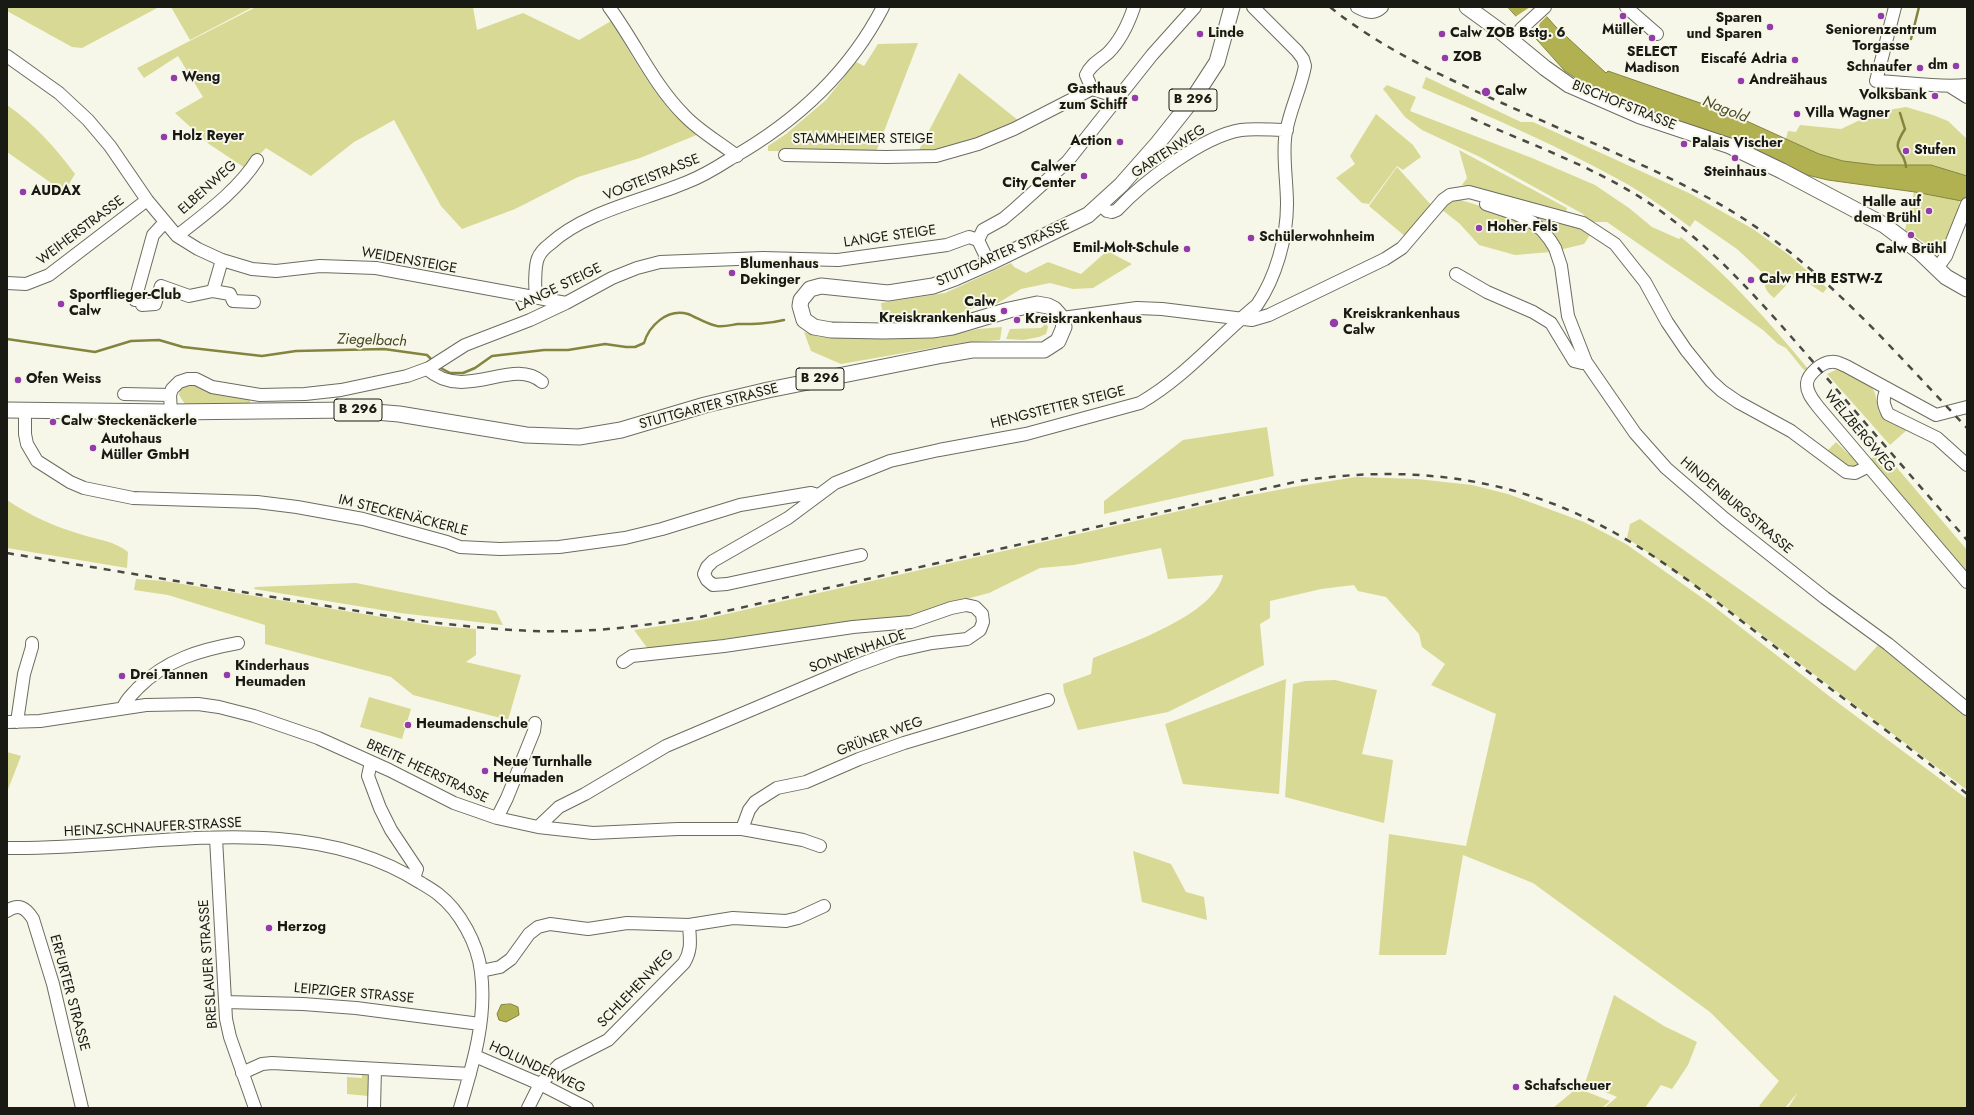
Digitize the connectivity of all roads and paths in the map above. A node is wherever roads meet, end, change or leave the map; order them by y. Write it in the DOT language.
graph roads {
  1 [pos="609,7"];
  2 [pos="883,7"];
  3 [pos="1134,7"];
  4 [pos="1195,7"];
  5 [pos="1232,7"];
  6 [pos="1253,7"];
  7 [pos="1357,7"];
  8 [pos="1382,7"];
  9 [pos="1467,7"];
  10 [pos="1545,7"];
  11 [pos="1626,7"];
  12 [pos="1895,7"];
  13 [pos="1657,34"];
  14 [pos="1512,41"];
  15 [pos="7,56"];
  16 [pos="1967,85"];
  17 [pos="1951,87"];
  18 [pos="1092,89"];
  19 [pos="1118,97"];
  20 [pos="1967,97"];
  21 [pos="1287,130"];
  22 [pos="785,155"];
  23 [pos="737,156"];
  24 [pos="257,160"];
  25 [pos="1450,195"];
  26 [pos="147,200"];
  27 [pos="1101,205"];
  28 [pos="1966,206"];
  29 [pos="164,223"];
  30 [pos="177,236"];
  31 [pos="978,240"];
  32 [pos="222,260"];
  33 [pos="989,263"];
  34 [pos="1938,267"];
  35 [pos="1456,274"];
  36 [pos="1967,280"];
  37 [pos="7,283"];
  38 [pos="1967,289"];
  39 [pos="213,291"];
  40 [pos="537,297"];
  41 [pos="254,302"];
  42 [pos="566,303"];
  43 [pos="1062,318"];
  44 [pos="1241,318"];
  45 [pos="1586,362"];
  46 [pos="428,368"];
  47 [pos="542,382"];
  48 [pos="1887,389"];
  49 [pos="124,394"];
  50 [pos="170,395"];
  51 [pos="1967,407"];
  52 [pos="7,410"];
  53 [pos="25,411"];
  54 [pos="171,412"];
  55 [pos="1967,465"];
  56 [pos="1867,466"];
  57 [pos="818,495"];
  58 [pos="861,555"];
  59 [pos="1967,582"];
  60 [pos="32,643"];
  61 [pos="238,643"];
  62 [pos="624,662"];
  63 [pos="1048,700"];
  64 [pos="123,708"];
  65 [pos="1967,709"];
  66 [pos="12,722"];
  67 [pos="535,723"];
  68 [pos="370,762"];
  69 [pos="497,818"];
  70 [pos="538,827"];
  71 [pos="742,829"];
  72 [pos="216,838"];
  73 [pos="820,846"];
  74 [pos="7,848"];
  75 [pos="414,878"];
  76 [pos="824,906"];
  77 [pos="7,911"];
  78 [pos="689,925"];
  79 [pos="481,971"];
  80 [pos="225,1002"];
  81 [pos="480,1024"];
  82 [pos="474,1056"];
  83 [pos="375,1069"];
  84 [pos="242,1072"];
  85 [pos="470,1074"];
  86 [pos="540,1084"];
  87 [pos="82,1108"];
  88 [pos="255,1108"];
  89 [pos="374,1108"];
  90 [pos="460,1108"];
  91 [pos="528,1108"];
  92 [pos="587,1108"];
  1 -- 23 [label="street"];
  2 -- 23 [label="street, VOGTEISTRASSE"];
  3 -- 18 [label="street"];
  4 -- 19 [label="street"];
  5 -- 27 [label="main road, STUTTGARTER STRASSE / B 296"];
  6 -- 21 [label="street, HENGSTETTER STEIGE"];
  7 -- 8 [label="street"];
  9 -- 14 [label="main road, BISCHOFSTRASSE"];
  10 -- 14 [label="street"];
  11 -- 13 [label="street"];
  12 -- 17 [label="street"];
  14 -- 34 [label="main road, BISCHOFSTRASSE"];
  15 -- 26 [label="street, WEIDENSTEIGE"];
  16 -- 17 [label="street"];
  17 -- 20 [label="street"];
  18 -- 19 [label="street"];
  18 -- 22 [label="street, STAMMHEIMER STEIGE"];
  19 -- 31 [label="street"];
  21 -- 27 [label="street, GARTENWEG"];
  21 -- 44 [label="street, HENGSTETTER STEIGE"];
  23 -- 40 [label="street, VOGTEISTRASSE"];
  24 -- 30 [label="street, ELBENWEG"];
  25 -- 44 [label="street"];
  25 -- 45 [label="street, HINDENBURGSTRASSE"];
  25 -- 56 [label="street"];
  26 -- 29 [label="street, WEIDENSTEIGE"];
  26 -- 37 [label="street, WEIHERSTRASSE"];
  27 -- 33 [label="main road, STUTTGARTER STRASSE / B 296"];
  28 -- 34 [label="street"];
  29 -- 30 [label="street, WEIDENSTEIGE"];
  29 -- 39 [label="street"];
  30 -- 32 [label="street, WEIDENSTEIGE"];
  31 -- 33 [label="street"];
  31 -- 42 [label="street, LANGE STEIGE"];
  32 -- 39 [label="street"];
  32 -- 40 [label="street, WEIDENSTEIGE"];
  33 -- 43 [label="main road, STUTTGARTER STRASSE / B 296"];
  34 -- 36 [label="main road, BISCHOFSTRASSE"];
  34 -- 38 [label="main road, BISCHOFSTRASSE"];
  35 -- 45 [label="street"];
  39 -- 41 [label="street"];
  40 -- 42 [label="street, WEIDENSTEIGE"];
  42 -- 46 [label="street, LANGE STEIGE"];
  43 -- 44 [label="street"];
  43 -- 54 [label="main road, STUTTGARTER STRASSE / B 296"];
  44 -- 57 [label="street, HENGSTETTER STEIGE"];
  45 -- 65 [label="street, HINDENBURGSTRASSE"];
  46 -- 47 [label="street"];
  46 -- 50 [label="street, LANGE STEIGE"];
  48 -- 51 [label="street, WELZBERGWEG"];
  48 -- 55 [label="street"];
  48 -- 56 [label="street, WELZBERGWEG"];
  49 -- 50 [label="street"];
  50 -- 54 [label="street"];
  52 -- 53 [label="main road, STUTTGARTER STRASSE / B 296"];
  53 -- 54 [label="main road, STUTTGARTER STRASSE / B 296"];
  53 -- 57 [label="street, IM STECKENÄCKERLE"];
  56 -- 59 [label="street, WELZBERGWEG"];
  57 -- 58 [label="street, HENGSTETTER STEIGE"];
  60 -- 66 [label="street"];
  61 -- 64 [label="street"];
  62 -- 70 [label="street, SONNENHALDE"];
  63 -- 71 [label="street, GRÜNER WEG"];
  64 -- 66 [label="street, BREITE HEERSTRASSE"];
  64 -- 68 [label="street, BREITE HEERSTRASSE"];
  67 -- 69 [label="street"];
  68 -- 69 [label="street, BREITE HEERSTRASSE"];
  68 -- 75 [label="street"];
  69 -- 70 [label="street, BREITE HEERSTRASSE"];
  70 -- 71 [label="street, BREITE HEERSTRASSE"];
  71 -- 73 [label="street, BREITE HEERSTRASSE"];
  72 -- 74 [label="street, HEINZ-SCHNAUFER-STRASSE"];
  72 -- 75 [label="street, HEINZ-SCHNAUFER-STRASSE"];
  72 -- 80 [label="street, BRESLAUER STRASSE"];
  75 -- 79 [label="street, HEINZ-SCHNAUFER-STRASSE"];
  76 -- 78 [label="street"];
  77 -- 87 [label="street, ERFURTER STRASSE"];
  78 -- 79 [label="street"];
  78 -- 86 [label="street, SCHLEHENWEG"];
  79 -- 81 [label="street, HEINZ-SCHNAUFER-STRASSE"];
  80 -- 81 [label="street, LEIPZIGER STRASSE"];
  80 -- 84 [label="street, BRESLAUER STRASSE"];
  81 -- 82 [label="street, HEINZ-SCHNAUFER-STRASSE"];
  82 -- 85 [label="street, HEINZ-SCHNAUFER-STRASSE"];
  82 -- 86 [label="street, HOLUNDERWEG"];
  83 -- 84 [label="street"];
  83 -- 85 [label="street"];
  83 -- 89 [label="street"];
  84 -- 88 [label="street, BRESLAUER STRASSE"];
  85 -- 90 [label="street, HEINZ-SCHNAUFER-STRASSE"];
  86 -- 91 [label="street, SCHLEHENWEG"];
  86 -- 92 [label="street, HOLUNDERWEG"];
}
